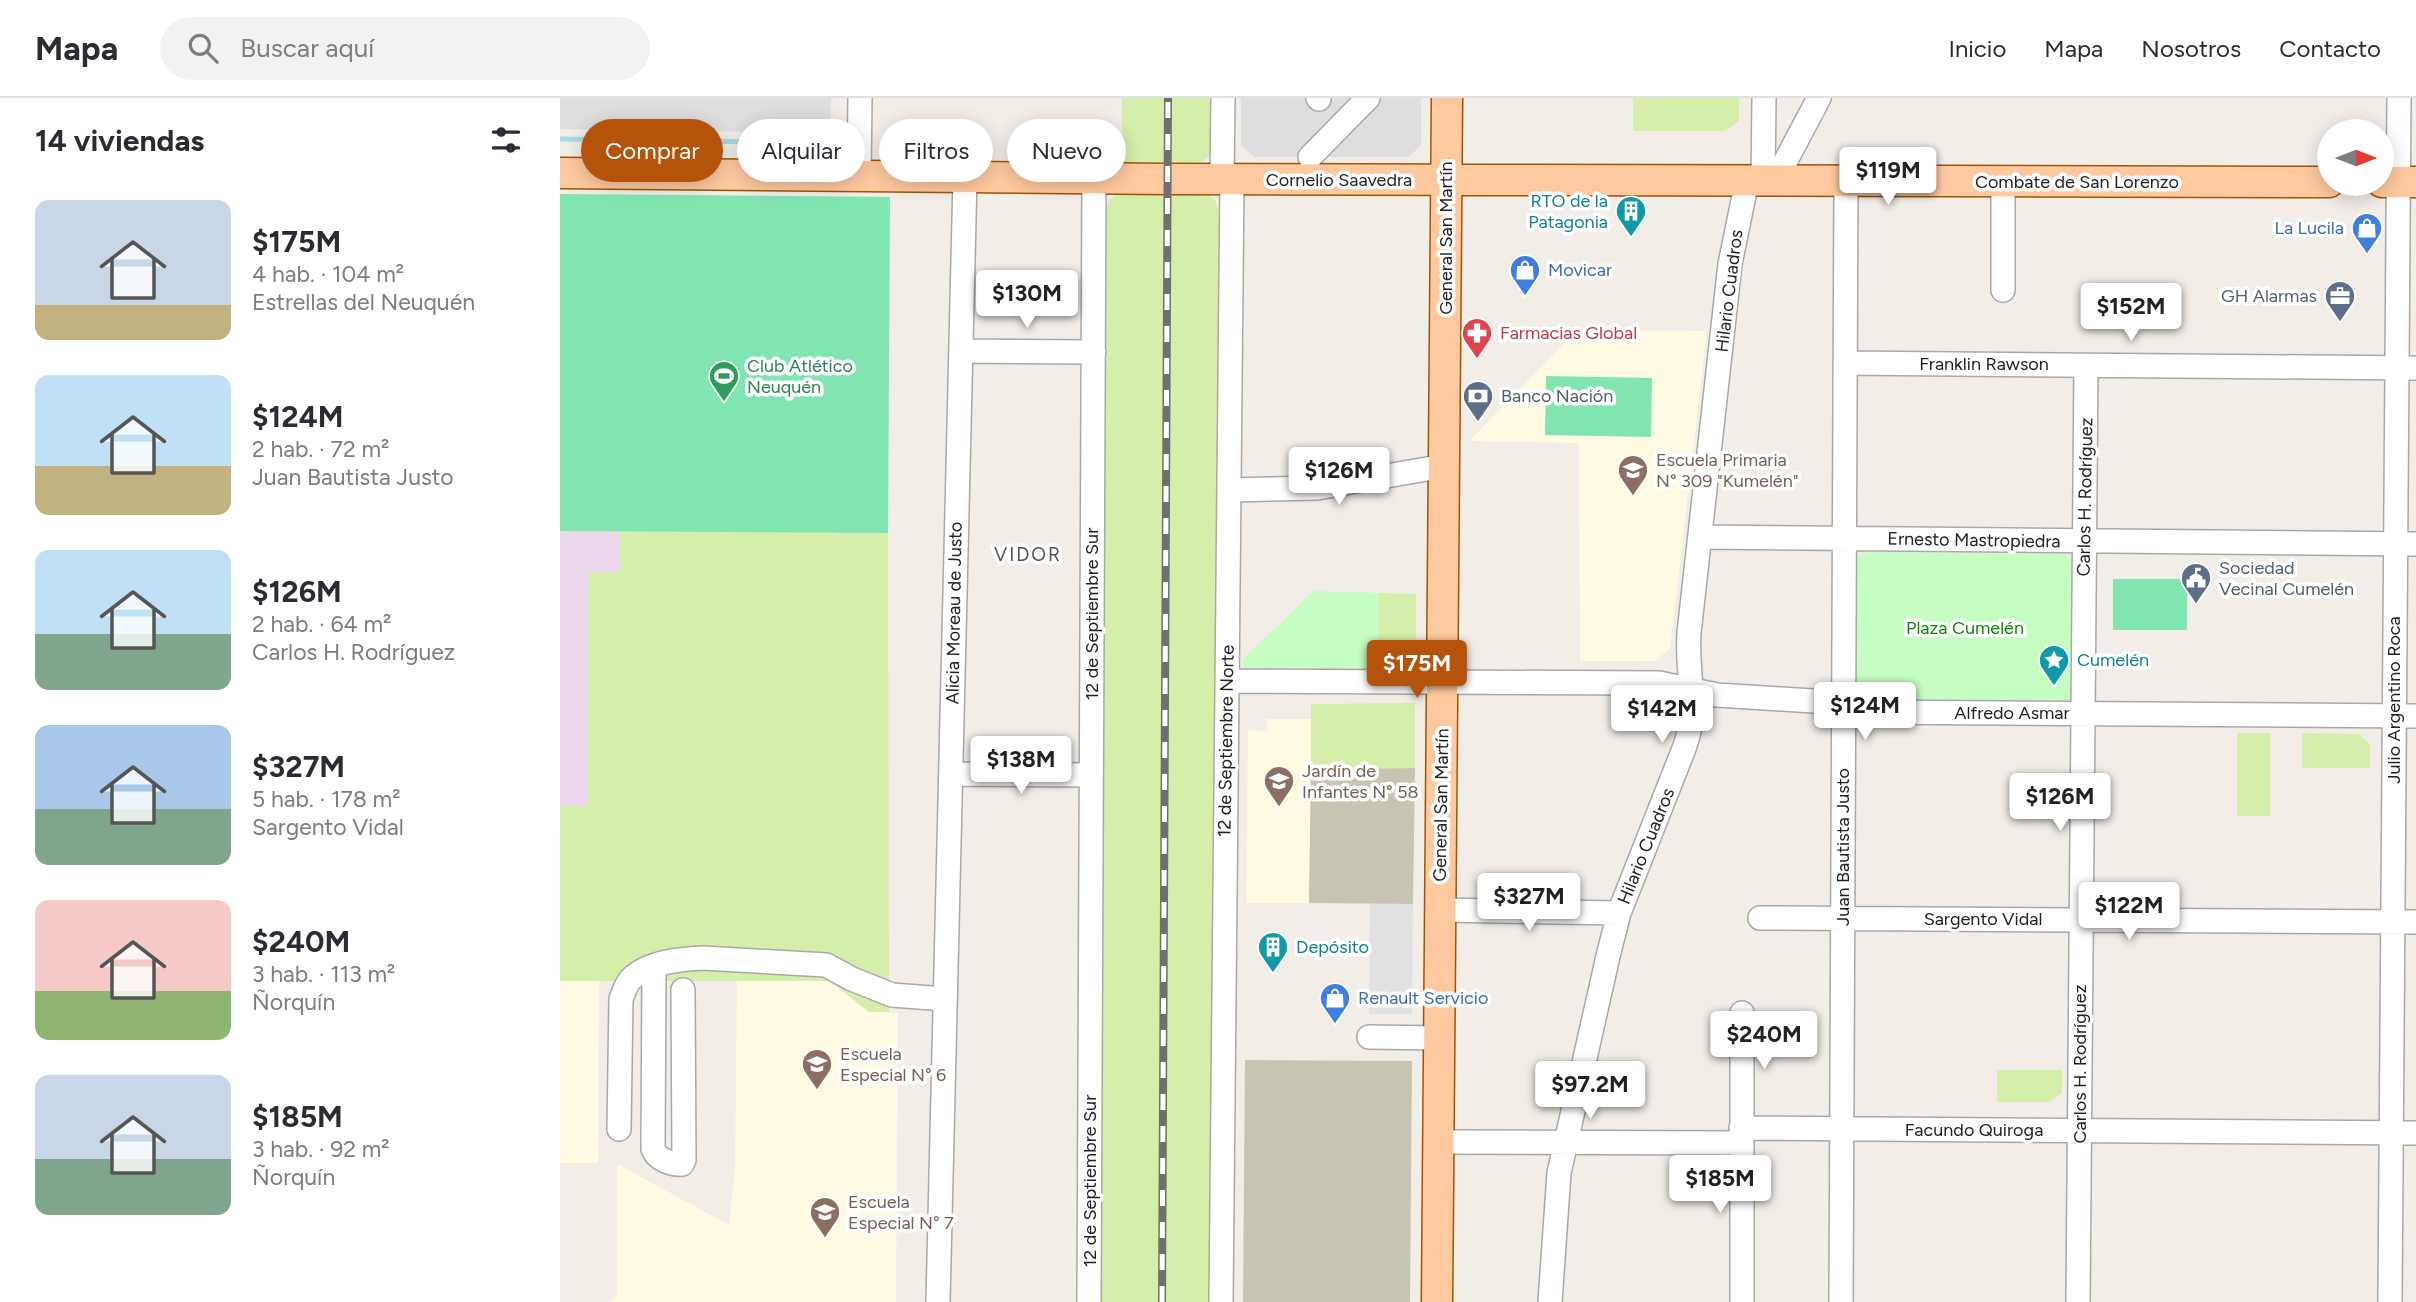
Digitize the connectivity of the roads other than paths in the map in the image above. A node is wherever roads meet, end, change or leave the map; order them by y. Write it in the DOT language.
graph roads {
  1 [pos="860,98"];
  2 [pos="1223,98"];
  3 [pos="1368,98"];
  4 [pos="1447,98"];
  5 [pos="1764,98"];
  6 [pos="1819,98"];
  7 [pos="2399,98"];
  8 [pos="860,119"];
  9 [pos="1310,156"];
  10 [pos="560,173"];
  11 [pos="737,175"];
  12 [pos="1126,178"];
  13 [pos="1227,179"];
  14 [pos="1446,180"];
  15 [pos="1762,181"];
  16 [pos="1846,181"];
  17 [pos="2003,181"];
  18 [pos="965,182"];
  19 [pos="1094,182"];
  20 [pos="2317,182"];
  21 [pos="2399,182"];
  22 [pos="2003,290"];
  23 [pos="961,351"];
  24 [pos="1094,352"];
  25 [pos="1845,363"];
  26 [pos="2087,365"];
  27 [pos="2406,368"];
  28 [pos="1444,466"];
  29 [pos="1229,489"];
  30 [pos="1700,537"];
  31 [pos="1844,539"];
  32 [pos="2085,541"];
  33 [pos="2406,544"];
  34 [pos="1227,681"];
  35 [pos="1442,682"];
  36 [pos="1691,689"];
  37 [pos="1844,706"];
  38 [pos="2083,714"];
  39 [pos="2405,716"];
  40 [pos="951,774"];
  41 [pos="1091,775"];
  42 [pos="1440,910"];
  43 [pos="1619,913"];
  44 [pos="1760,918"];
  45 [pos="1842,918"];
  46 [pos="2081,920"];
  47 [pos="2392,922"];
  48 [pos="2416,922"];
  49 [pos="654,967"];
  50 [pos="683,990"];
  51 [pos="945,999"];
  52 [pos="1742,1013"];
  53 [pos="1369,1037"];
  54 [pos="1439,1038"];
  55 [pos="619,1129"];
  56 [pos="1842,1129"];
  57 [pos="2080,1131"];
  58 [pos="2391,1133"];
  59 [pos="2416,1133"];
  60 [pos="1741,1135"];
  61 [pos="1438,1142"];
  62 [pos="1565,1142"];
  63 [pos="938,1302"];
  64 [pos="1089,1302"];
  65 [pos="1222,1302"];
  66 [pos="1437,1302"];
  67 [pos="1550,1302"];
  68 [pos="1742,1302"];
  69 [pos="1841,1302"];
  70 [pos="2078,1302"];
  71 [pos="2390,1302"];
  1 -- 8 [label="street"];
  2 -- 13 [label="street, 12 de Septiembre Norte"];
  3 -- 9 [label="street"];
  4 -- 14 [label="main road, General San Martín"];
  5 -- 15 [label="street"];
  6 -- 15 [label="street"];
  7 -- 21 [label="street, Julio Argentino Roca"];
  10 -- 11 [label="main road, Cornelio Saavedra"];
  12 -- 13 [label="main road, Cornelio Saavedra"];
  13 -- 14 [label="main road, Cornelio Saavedra"];
  13 -- 29 [label="street, 12 de Septiembre Norte"];
  14 -- 15 [label="main road, Combate de San Lorenzo"];
  14 -- 28 [label="main road, General San Martín"];
  15 -- 16 [label="main road, Combate de San Lorenzo"];
  15 -- 30 [label="street, Hilario Cuadros"];
  16 -- 17 [label="main road, Combate de San Lorenzo"];
  16 -- 25 [label="street, Juan Bautista Justo"];
  17 -- 20 [label="main road, Combate de San Lorenzo"];
  17 -- 22 [label="street"];
  18 -- 23 [label="street, Alicia Moreau de Justo"];
  19 -- 24 [label="street, 12 de Septiembre Sur"];
  21 -- 27 [label="street, Julio Argentino Roca"];
  23 -- 24 [label="street"];
  23 -- 40 [label="street, Alicia Moreau de Justo"];
  24 -- 41 [label="street, 12 de Septiembre Sur"];
  25 -- 26 [label="street, Franklin Rawson"];
  25 -- 31 [label="street, Juan Bautista Justo"];
  26 -- 27 [label="street, Franklin Rawson"];
  26 -- 32 [label="street, Carlos H. Rodríguez"];
  27 -- 33 [label="street, Julio Argentino Roca"];
  28 -- 29 [label="street"];
  28 -- 35 [label="main road, General San Martín"];
  29 -- 34 [label="street, 12 de Septiembre Norte"];
  30 -- 31 [label="street, Ernesto Mastropiedra"];
  30 -- 36 [label="street, Hilario Cuadros"];
  31 -- 32 [label="street, Ernesto Mastropiedra"];
  31 -- 37 [label="street, Juan Bautista Justo"];
  32 -- 33 [label="street, Ernesto Mastropiedra"];
  32 -- 38 [label="street, Carlos H. Rodríguez"];
  33 -- 39 [label="street, Julio Argentino Roca"];
  34 -- 35 [label="street, Alfredo Asmar"];
  34 -- 65 [label="street, 12 de Septiembre Norte"];
  35 -- 36 [label="street, Alfredo Asmar"];
  35 -- 42 [label="main road, General San Martín"];
  36 -- 37 [label="street, Alfredo Asmar"];
  36 -- 43 [label="street, Hilario Cuadros"];
  37 -- 38 [label="street, Alfredo Asmar"];
  37 -- 45 [label="street, Juan Bautista Justo"];
  38 -- 39 [label="street, Alfredo Asmar"];
  38 -- 46 [label="street, Carlos H. Rodríguez"];
  39 -- 47 [label="street, Julio Argentino Roca"];
  40 -- 41 [label="street"];
  40 -- 51 [label="street, Alicia Moreau de Justo"];
  41 -- 64 [label="street, 12 de Septiembre Sur"];
  42 -- 43 [label="street"];
  42 -- 54 [label="main road, General San Martín"];
  43 -- 62 [label="street, Hilario Cuadros"];
  44 -- 45 [label="street, Sargento Vidal"];
  45 -- 46 [label="street, Sargento Vidal"];
  45 -- 56 [label="street, Juan Bautista Justo"];
  46 -- 47 [label="street, Sargento Vidal"];
  46 -- 57 [label="street, Carlos H. Rodríguez"];
  47 -- 48 [label="street, Sargento Vidal"];
  47 -- 58 [label="street, Julio Argentino Roca"];
  49 -- 50 [label="street"];
  49 -- 51 [label="street"];
  49 -- 55 [label="street"];
  51 -- 63 [label="street, Alicia Moreau de Justo"];
  52 -- 60 [label="street"];
  53 -- 54 [label="street"];
  54 -- 61 [label="main road, General San Martín"];
  56 -- 57 [label="street, Facundo Quiroga"];
  56 -- 60 [label="street, Facundo Quiroga"];
  56 -- 69 [label="street, Juan Bautista Justo"];
  57 -- 58 [label="street, Facundo Quiroga"];
  57 -- 70 [label="street, Carlos H. Rodríguez"];
  58 -- 59 [label="street, Facundo Quiroga"];
  58 -- 71 [label="street, Julio Argentino Roca"];
  60 -- 62 [label="street, Facundo Quiroga"];
  60 -- 68 [label="street"];
  61 -- 62 [label="street, Facundo Quiroga"];
  61 -- 66 [label="main road, General San Martín"];
  62 -- 67 [label="street, Hilario Cuadros"];
}
